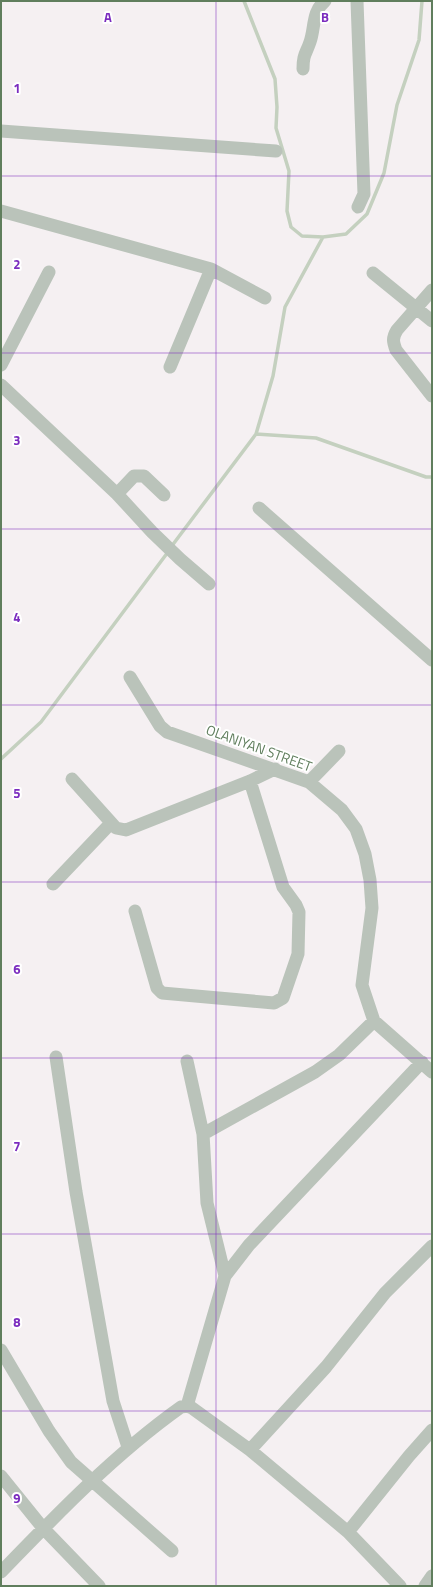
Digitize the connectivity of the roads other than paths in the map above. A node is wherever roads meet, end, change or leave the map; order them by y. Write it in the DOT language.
graph roads {
  1 [pos="325,1"];
  2 [pos="357,1"];
  3 [pos="303,68"];
  4 [pos="1,131"];
  5 [pos="276,151"];
  6 [pos="358,207"];
  7 [pos="1,210"];
  8 [pos="211,269"];
  9 [pos="48,272"];
  10 [pos="373,273"];
  11 [pos="432,290"];
  12 [pos="265,298"];
  13 [pos="416,308"];
  14 [pos="432,321"];
  15 [pos="1,365"];
  16 [pos="170,367"];
  17 [pos="1,385"];
  18 [pos="432,396"];
  19 [pos="117,494"];
  20 [pos="164,495"];
  21 [pos="259,508"];
  22 [pos="209,584"];
  23 [pos="432,660"];
  24 [pos="130,676"];
  25 [pos="339,751"];
  26 [pos="275,769"];
  27 [pos="72,780"];
  28 [pos="250,781"];
  29 [pos="309,782"];
  30 [pos="111,823"];
  31 [pos="53,884"];
  32 [pos="135,911"];
  33 [pos="374,1021"];
  34 [pos="56,1057"];
  35 [pos="187,1061"];
  36 [pos="422,1062"];
  37 [pos="432,1072"];
  38 [pos="203,1134"];
  39 [pos="432,1246"];
  40 [pos="225,1276"];
  41 [pos="1,1350"];
  42 [pos="187,1406"];
  43 [pos="432,1430"];
  44 [pos="128,1447"];
  45 [pos="250,1450"];
  46 [pos="1,1476"];
  47 [pos="93,1481"];
  48 [pos="43,1528"];
  49 [pos="348,1532"];
  50 [pos="172,1551"];
  51 [pos="1,1572"];
  52 [pos="432,1576"];
  53 [pos="99,1586"];
  54 [pos="400,1586"];
  55 [pos="425,1586"];
  1 -- 3 [label="street"];
  2 -- 6 [label="street"];
  4 -- 5 [label="street"];
  7 -- 8 [label="street"];
  8 -- 12 [label="street"];
  8 -- 16 [label="street"];
  9 -- 15 [label="street"];
  10 -- 13 [label="street"];
  11 -- 13 [label="street"];
  13 -- 14 [label="street"];
  13 -- 18 [label="street"];
  17 -- 19 [label="street"];
  19 -- 20 [label="street"];
  19 -- 22 [label="street"];
  21 -- 23 [label="street"];
  24 -- 26 [label="street, OLANIYAN STREET"];
  25 -- 29 [label="street"];
  26 -- 28 [label="street"];
  26 -- 29 [label="street, OLANIYAN STREET"];
  27 -- 30 [label="street"];
  28 -- 30 [label="street"];
  28 -- 32 [label="street"];
  29 -- 33 [label="street, OLANIYAN STREET"];
  30 -- 31 [label="street"];
  33 -- 36 [label="street"];
  33 -- 38 [label="street"];
  34 -- 44 [label="street"];
  35 -- 38 [label="street"];
  36 -- 37 [label="street"];
  36 -- 40 [label="street"];
  38 -- 40 [label="street"];
  39 -- 45 [label="street"];
  40 -- 42 [label="street"];
  41 -- 47 [label="street"];
  42 -- 44 [label="street"];
  42 -- 45 [label="street"];
  43 -- 49 [label="street"];
  44 -- 47 [label="street"];
  45 -- 49 [label="street"];
  46 -- 48 [label="street"];
  47 -- 48 [label="street"];
  47 -- 50 [label="street"];
  48 -- 51 [label="street"];
  48 -- 53 [label="street"];
  49 -- 54 [label="street"];
  52 -- 55 [label="street"];
}
